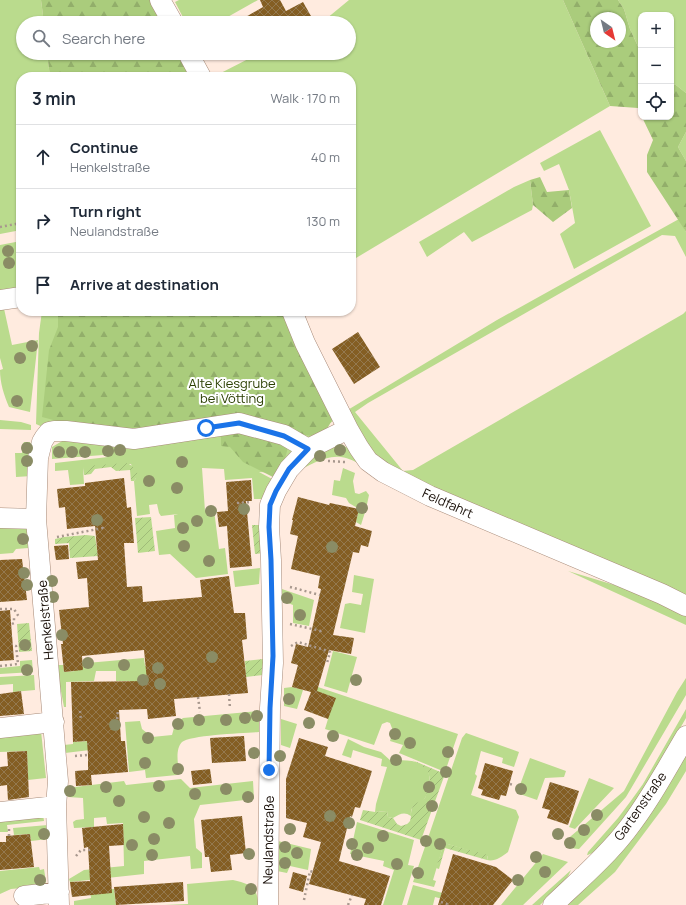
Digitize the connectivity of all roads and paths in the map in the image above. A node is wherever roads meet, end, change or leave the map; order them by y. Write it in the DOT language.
graph roads {
  1 [pos="160,0"];
  2 [pos="168,16"];
  3 [pos="192,60"];
  4 [pos="198,72"];
  5 [pos="16,224"];
  6 [pos="0,227"];
  7 [pos="16,298"];
  8 [pos="0,300"];
  9 [pos="294,316"];
  10 [pos="348,429"];
  11 [pos="308,449"];
  12 [pos="325,462"];
  13 [pos="348,463"];
  14 [pos="0,518"];
  15 [pos="36,519"];
  16 [pos="103,530"];
  17 [pos="50,549"];
  18 [pos="272,583"];
  19 [pos="320,595"];
  20 [pos="686,606"];
  21 [pos="0,609"];
  22 [pos="14,617"];
  23 [pos="19,617"];
  24 [pos="272,620"];
  25 [pos="12,624"];
  26 [pos="323,629"];
  27 [pos="13,646"];
  28 [pos="290,647"];
  29 [pos="326,662"];
  30 [pos="0,666"];
  31 [pos="228,694"];
  32 [pos="198,697"];
  33 [pos="230,709"];
  34 [pos="118,710"];
  35 [pos="80,711"];
  36 [pos="200,712"];
  37 [pos="117,719"];
  38 [pos="81,721"];
  39 [pos="54,722"];
  40 [pos="0,728"];
  41 [pos="686,736"];
  42 [pos="56,806"];
  43 [pos="0,812"];
  44 [pos="91,850"];
  45 [pos="72,860"];
  46 [pos="313,872"];
  47 [pos="352,895"];
  48 [pos="24,896"];
  49 [pos="59,899"];
  50 [pos="304,900"];
  51 [pos="441,902"];
  52 [pos="268,905"];
  53 [pos="348,905"];
  54 [pos="450,905"];
  55 [pos="553,905"];
  1 -- 2 [label="street"];
  3 -- 4 [label="street"];
  5 -- 6 [label="path"];
  7 -- 8 [label="street"];
  9 -- 10 [label="street, Feldfahrt"];
  10 -- 11 [label="street, Neulandstraße"];
  10 -- 20 [label="street, Feldfahrt"];
  11 -- 15 [label="street, Henkelstraße"];
  11 -- 18 [label="street, Neulandstraße"];
  12 -- 13 [label="path"];
  14 -- 15 [label="street"];
  15 -- 17 [label="street, Henkelstraße"];
  16 -- 17 [label="path"];
  17 -- 39 [label="street, Henkelstraße"];
  18 -- 19 [label="path"];
  18 -- 24 [label="street, Neulandstraße"];
  21 -- 23 [label="path"];
  22 -- 25 [label="path"];
  24 -- 26 [label="path"];
  24 -- 52 [label="street, Neulandstraße"];
  27 -- 30 [label="path"];
  28 -- 29 [label="path"];
  31 -- 33 [label="path"];
  32 -- 36 [label="path"];
  34 -- 37 [label="path"];
  35 -- 38 [label="path"];
  39 -- 40 [label="street"];
  39 -- 42 [label="street, Henkelstraße"];
  41 -- 55 [label="street, Gartenstraße"];
  42 -- 43 [label="street"];
  42 -- 49 [label="street, Henkelstraße"];
  44 -- 45 [label="path"];
  46 -- 50 [label="path"];
  47 -- 53 [label="path"];
  48 -- 49 [label="street, Henkelstraße"];
  51 -- 54 [label="path"];
}
